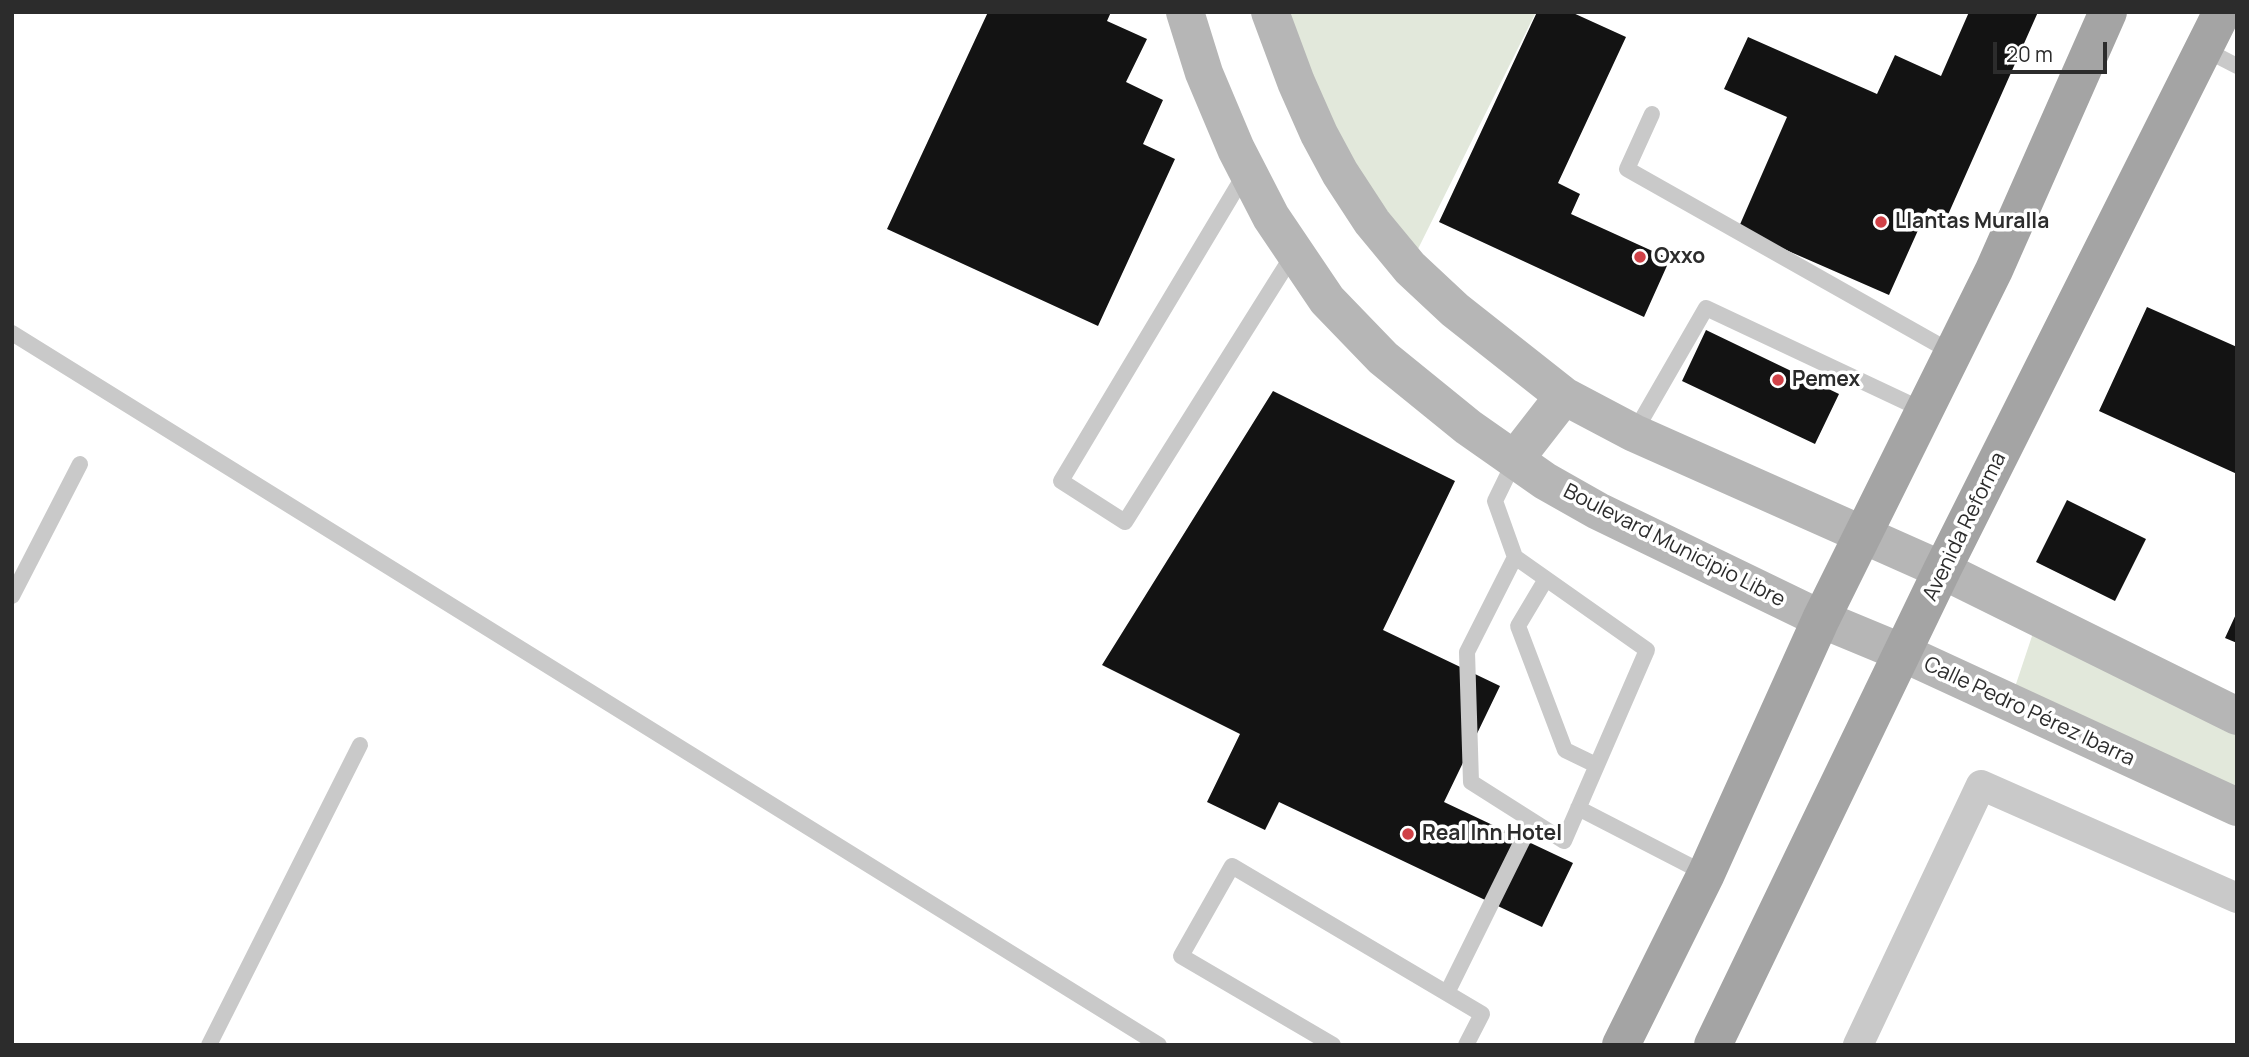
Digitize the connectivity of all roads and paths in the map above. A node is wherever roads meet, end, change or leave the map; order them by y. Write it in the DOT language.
graph roads {
  1 [pos="1185,12"];
  2 [pos="1270,12"];
  3 [pos="2108,12"];
  4 [pos="2222,12"];
  5 [pos="2220,57"];
  6 [pos="1652,114"];
  7 [pos="1247,169"];
  8 [pos="1294,252"];
  9 [pos="12,333"];
  10 [pos="1953,353"];
  11 [pos="1564,396"];
  12 [pos="1925,411"];
  13 [pos="1634,433"];
  14 [pos="1515,459"];
  15 [pos="80,464"];
  16 [pos="1861,537"];
  17 [pos="1515,557"];
  18 [pos="1942,570"];
  19 [pos="1546,579"];
  20 [pos="12,596"];
  21 [pos="1821,619"];
  22 [pos="1903,653"];
  23 [pos="2237,716"];
  24 [pos="360,745"];
  25 [pos="1596,765"];
  26 [pos="2237,807"];
  27 [pos="1578,808"];
  28 [pos="1532,821"];
  29 [pos="1706,874"];
  30 [pos="2237,898"];
  31 [pos="1447,993"];
  32 [pos="209,1045"];
  33 [pos="1158,1045"];
  34 [pos="1333,1045"];
  35 [pos="1466,1045"];
  36 [pos="1621,1045"];
  37 [pos="1713,1045"];
  38 [pos="1858,1045"];
  1 -- 7 [label="main road, Boulevard Municipio Libre"];
  2 -- 11 [label="main road"];
  3 -- 10 [label="main road"];
  4 -- 5 [label="main road, Avenida Reforma"];
  5 -- 18 [label="main road, Avenida Reforma"];
  6 -- 10 [label="lane"];
  7 -- 8 [label="main road, Boulevard Municipio Libre"];
  7 -- 8 [label="lane"];
  8 -- 14 [label="main road, Boulevard Municipio Libre"];
  9 -- 33 [label="lane"];
  10 -- 12 [label="main road"];
  11 -- 13 [label="main road"];
  11 -- 14 [label="main road"];
  12 -- 13 [label="lane"];
  12 -- 16 [label="main road"];
  13 -- 16 [label="main road"];
  14 -- 17 [label="lane"];
  14 -- 21 [label="main road, Boulevard Municipio Libre"];
  15 -- 20 [label="lane"];
  16 -- 18 [label="main road"];
  16 -- 21 [label="main road"];
  17 -- 19 [label="lane"];
  17 -- 28 [label="lane"];
  18 -- 22 [label="main road, Avenida Reforma"];
  18 -- 23 [label="main road"];
  19 -- 25 [label="lane"];
  19 -- 25 [label="lane"];
  21 -- 22 [label="main road, Calle Pedro Pérez Ibarra"];
  21 -- 29 [label="main road"];
  22 -- 26 [label="main road, Calle Pedro Pérez Ibarra"];
  22 -- 37 [label="main road, Avenida Reforma"];
  24 -- 32 [label="lane"];
  25 -- 27 [label="lane"];
  27 -- 28 [label="lane"];
  27 -- 29 [label="lane"];
  28 -- 31 [label="lane"];
  29 -- 36 [label="main road"];
  30 -- 38 [label="street"];
  31 -- 34 [label="lane"];
  31 -- 35 [label="lane"];
}
